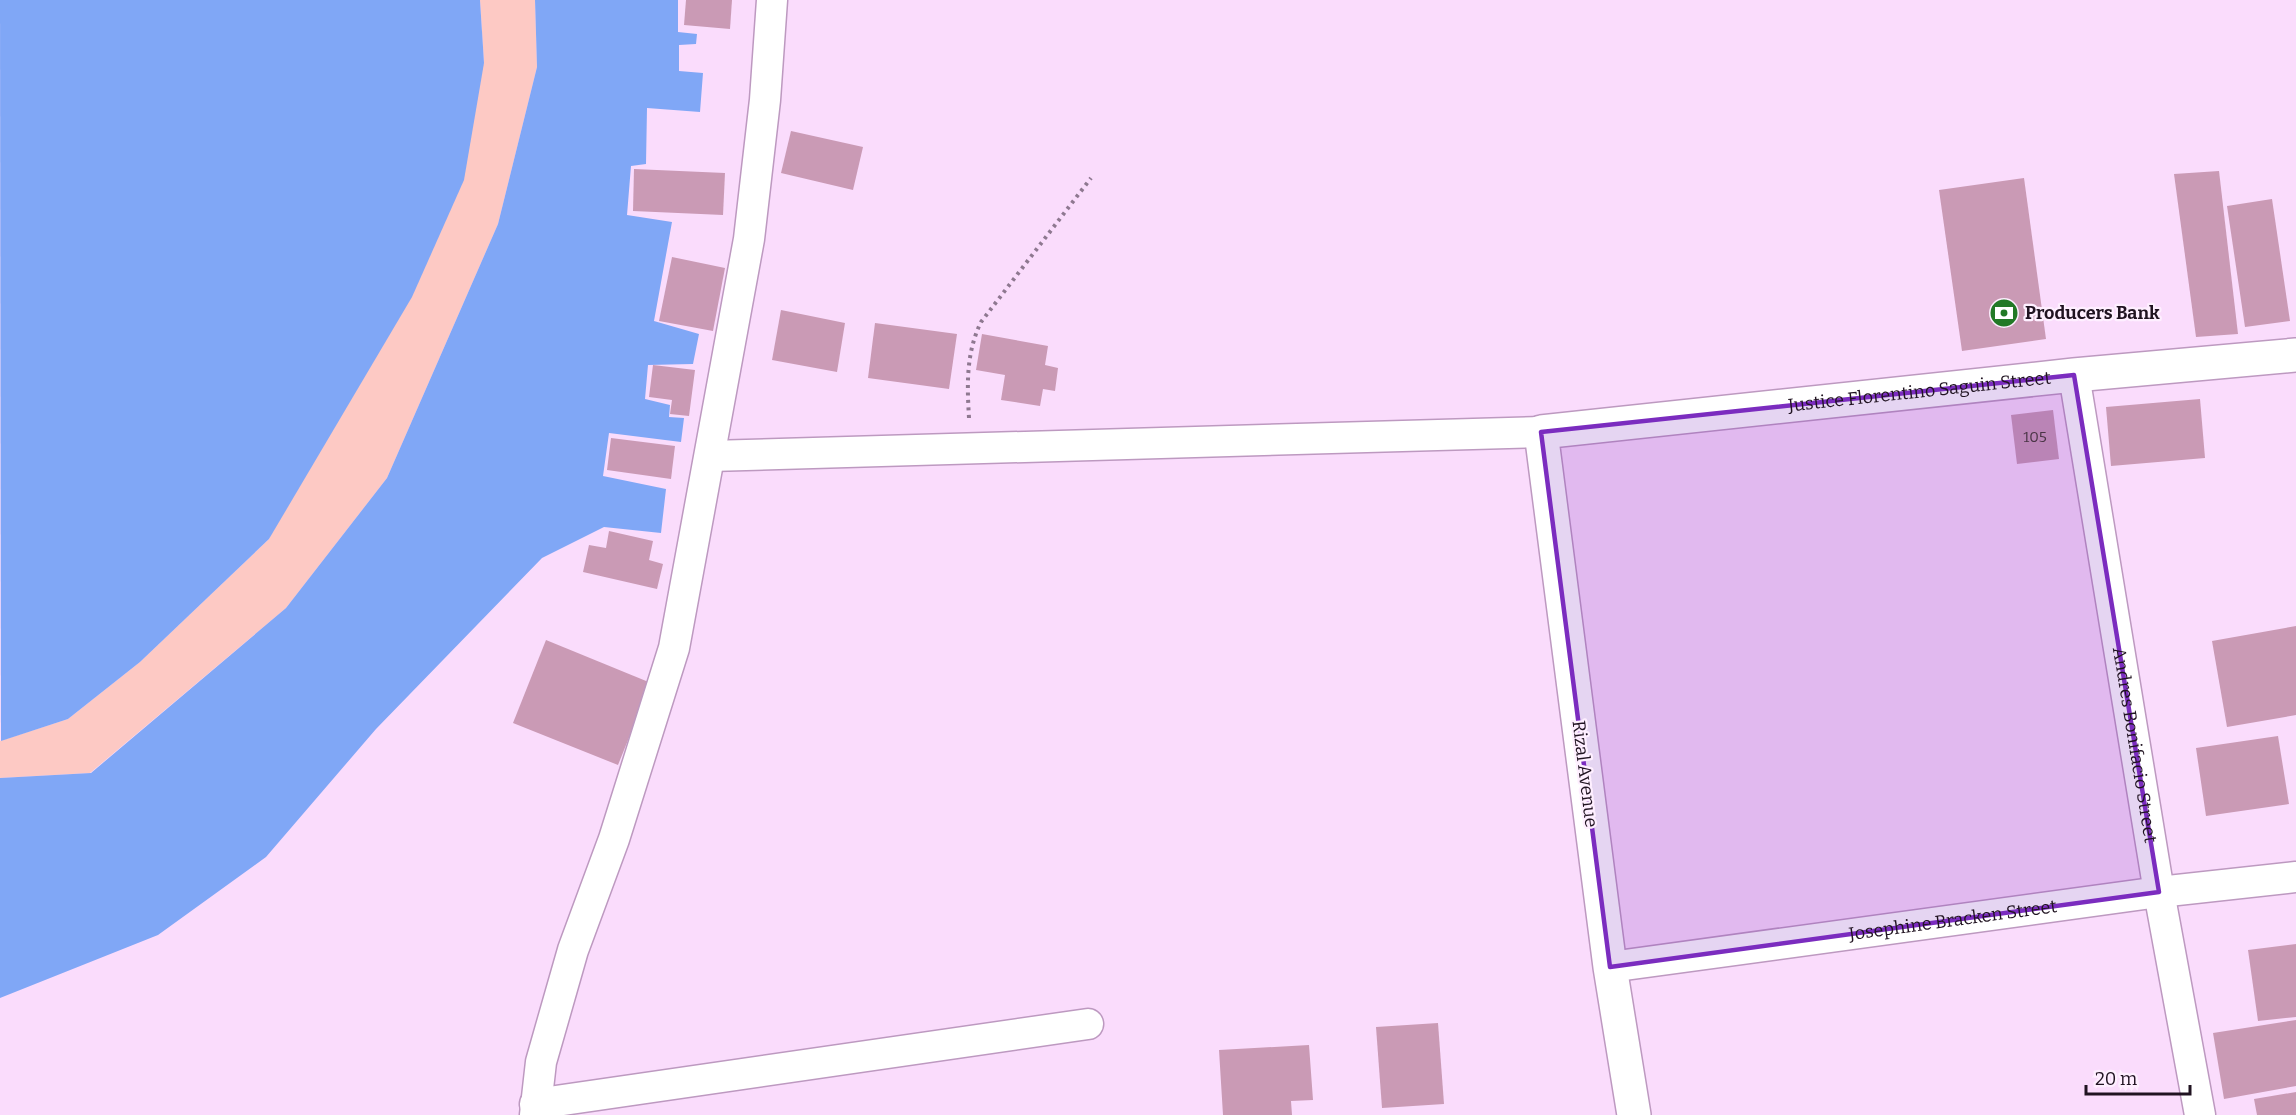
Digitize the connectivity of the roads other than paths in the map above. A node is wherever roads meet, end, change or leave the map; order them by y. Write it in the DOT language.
graph roads {
  1 [pos="772,0"];
  2 [pos="2296,355"];
  3 [pos="2074,375"];
  4 [pos="1541,432"];
  5 [pos="710,456"];
  6 [pos="2296,877"];
  7 [pos="2159,892"];
  8 [pos="1610,967"];
  9 [pos="1088,1024"];
  10 [pos="535,1109"];
  11 [pos="1634,1115"];
  12 [pos="2200,1115"];
  1 -- 5 [label="street"];
  2 -- 3 [label="main road, Justice Florentino Saguin Street"];
  3 -- 4 [label="main road, Justice Florentino Saguin Street"];
  3 -- 7 [label="street, Andres Bonifacio Street"];
  4 -- 5 [label="street"];
  4 -- 8 [label="main road, Rizal Avenue"];
  5 -- 10 [label="street"];
  6 -- 7 [label="street, Josephine Bracken Street"];
  7 -- 8 [label="street, Josephine Bracken Street"];
  7 -- 12 [label="street, Andres Bonifacio Street"];
  8 -- 11 [label="main road, Rizal Avenue"];
  9 -- 10 [label="street"];
}
